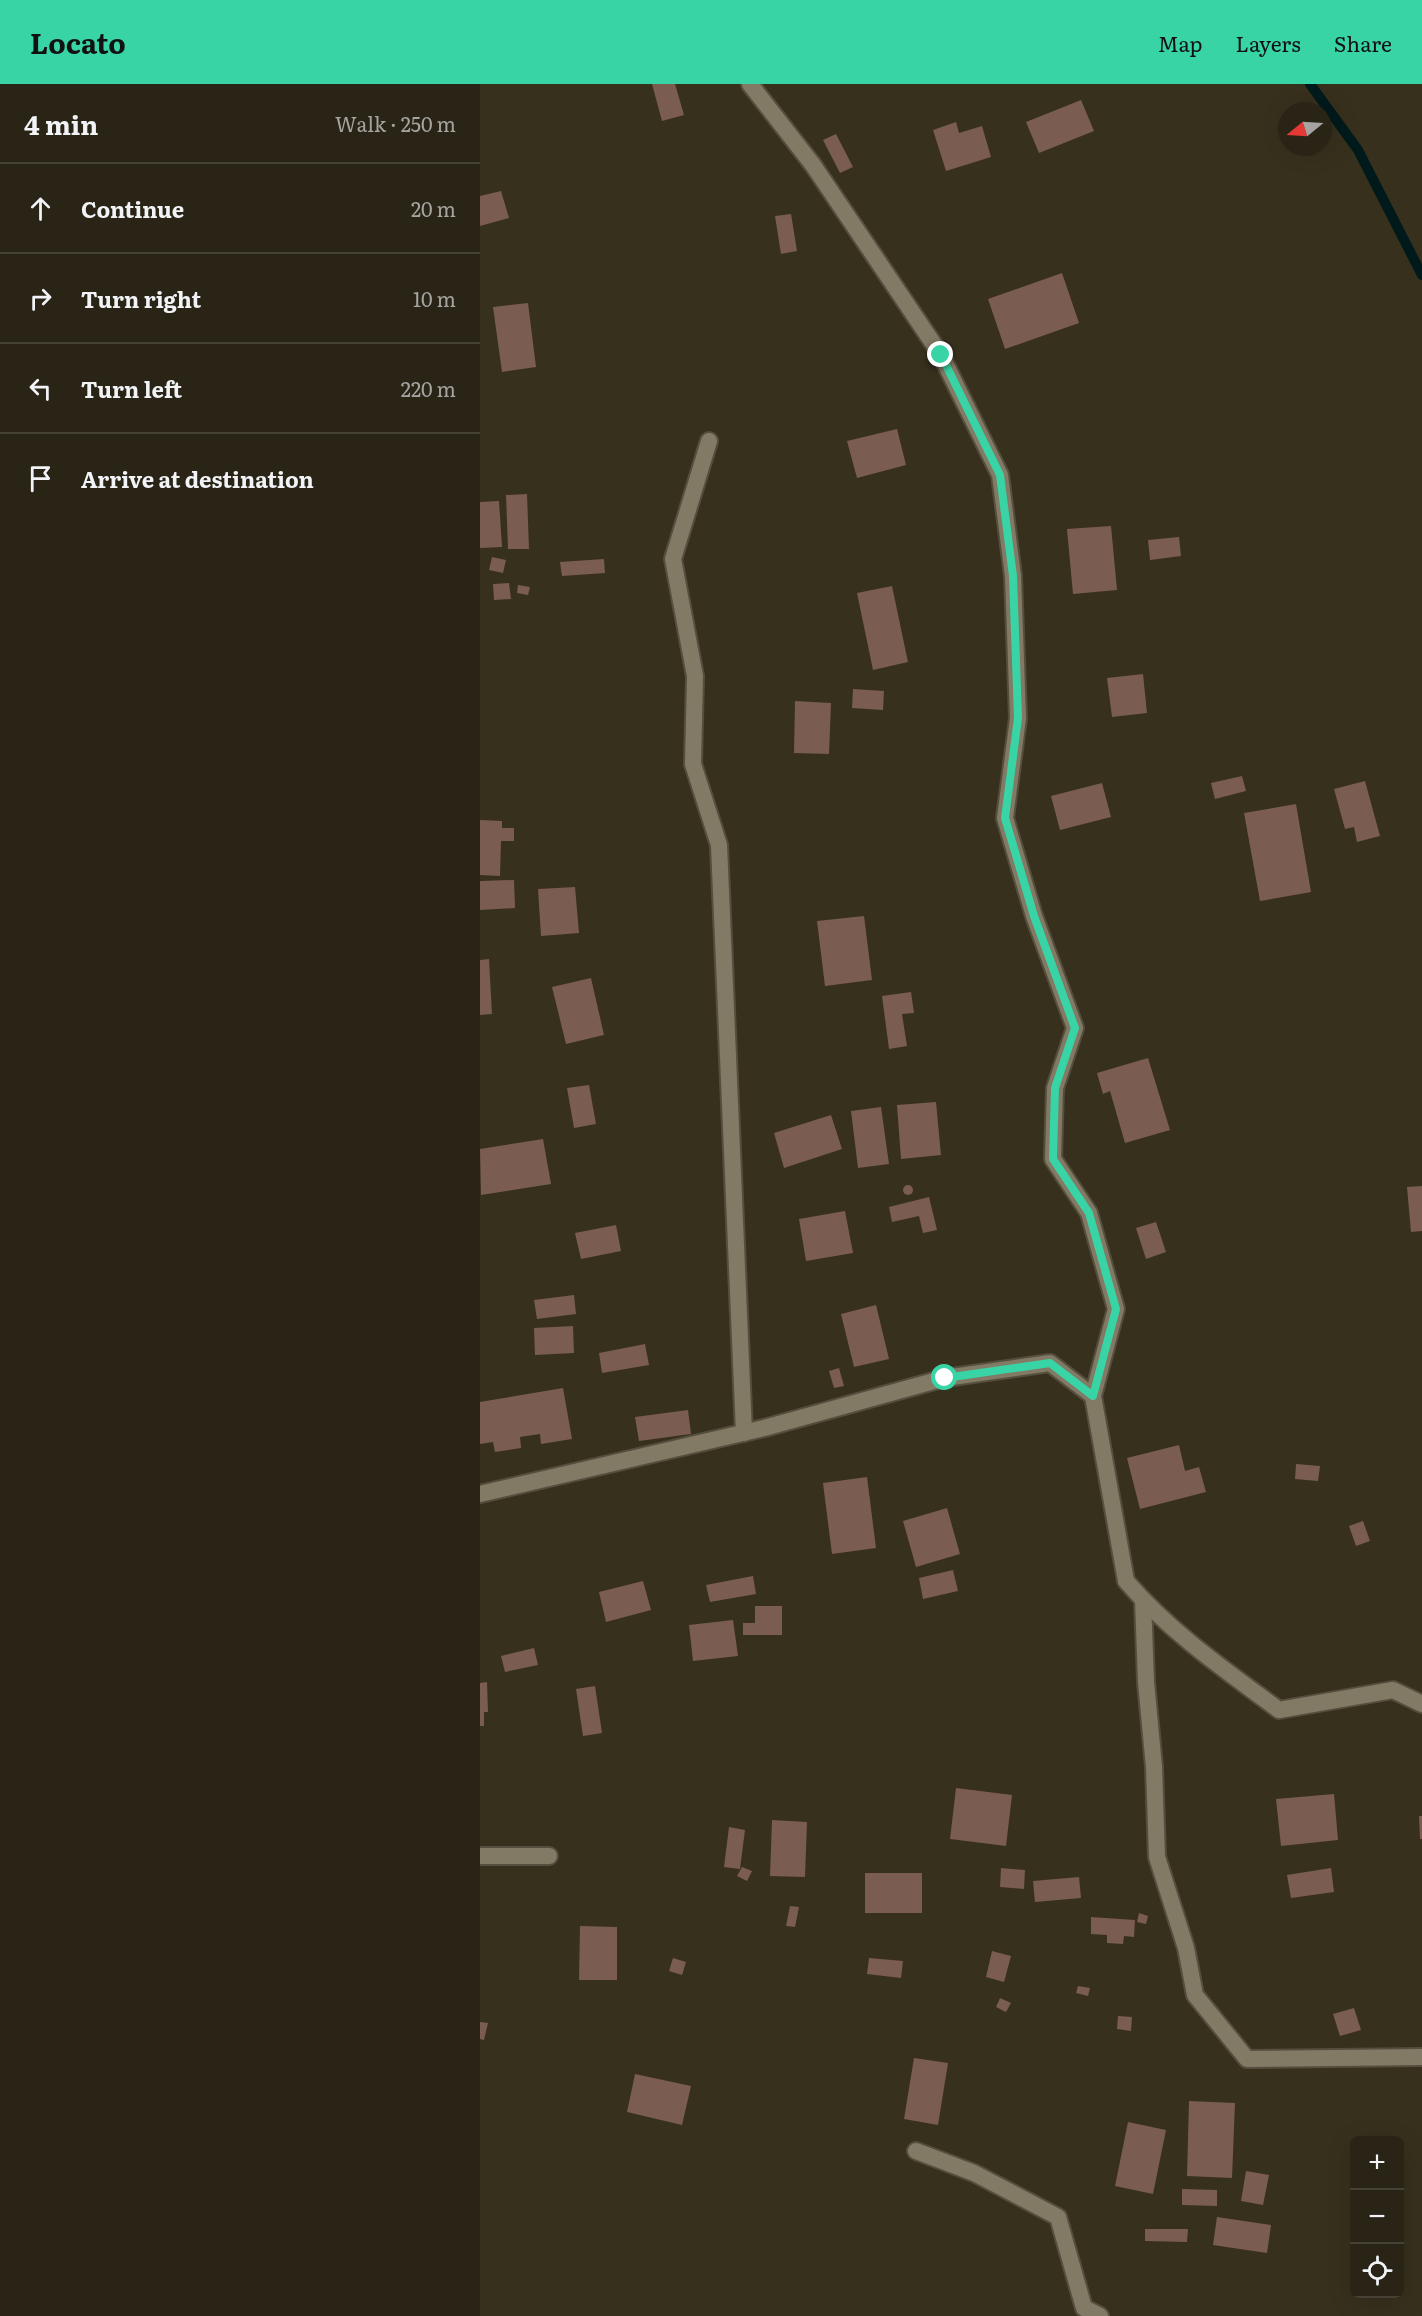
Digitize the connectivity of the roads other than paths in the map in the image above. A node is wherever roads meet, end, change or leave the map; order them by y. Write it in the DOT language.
graph roads {
  1 [pos="750,84"];
  2 [pos="709,441"];
  3 [pos="1093,1396"];
  4 [pos="744,1433"];
  5 [pos="480,1494"];
  6 [pos="1143,1600"];
  7 [pos="1422,1704"];
  8 [pos="480,1856"];
  9 [pos="549,1856"];
  10 [pos="1422,2057"];
  11 [pos="916,2151"];
  12 [pos="1100,2316"];
  1 -- 3 [label="street"];
  2 -- 4 [label="street"];
  3 -- 4 [label="street"];
  3 -- 6 [label="street"];
  4 -- 5 [label="street"];
  6 -- 7 [label="street"];
  6 -- 10 [label="street"];
  8 -- 9 [label="street"];
  11 -- 12 [label="street"];
}
